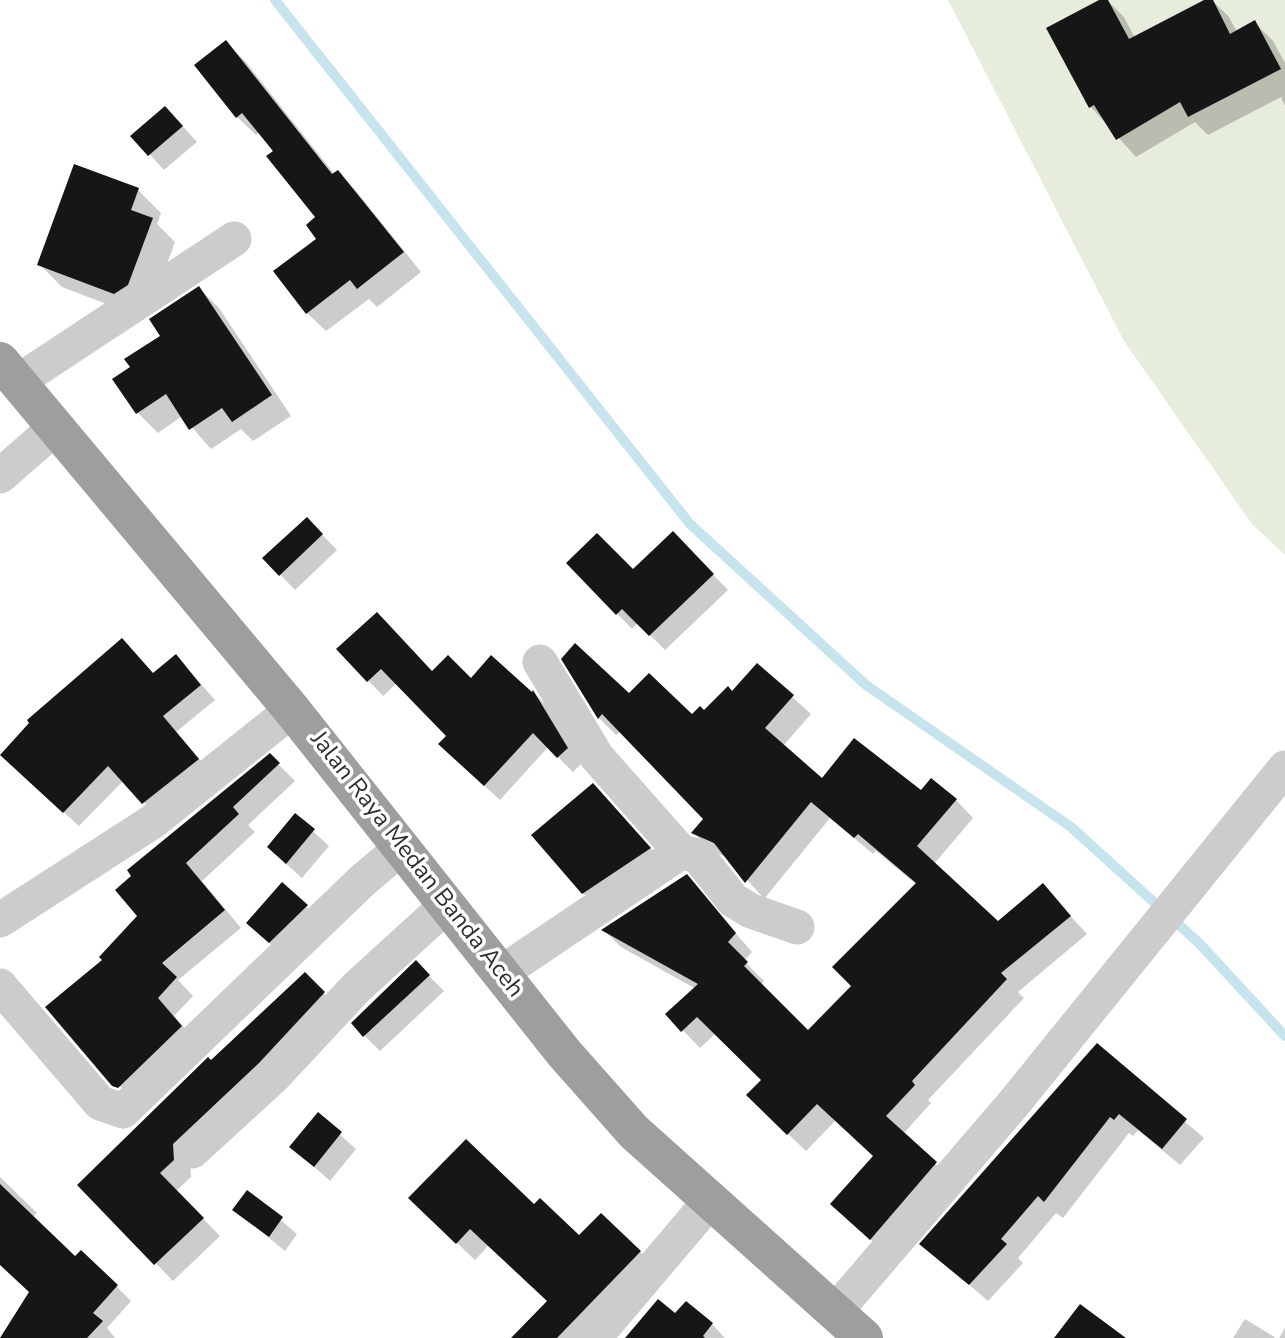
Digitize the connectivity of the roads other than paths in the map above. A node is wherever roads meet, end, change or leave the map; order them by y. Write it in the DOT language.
graph roads {
  1 [pos="234,239"];
  2 [pos="9,372"];
  3 [pos="56,427"];
  4 [pos="0,476"];
  5 [pos="540,662"];
  6 [pos="292,709"];
  7 [pos="1285,768"];
  8 [pos="401,848"];
  9 [pos="681,852"];
  10 [pos="447,905"];
  11 [pos="0,920"];
  12 [pos="797,927"];
  13 [pos="501,973"];
  14 [pos="0,986"];
  15 [pos="192,1151"];
  16 [pos="710,1201"];
  17 [pos="834,1313"];
  18 [pos="594,1338"];
  19 [pos="864,1338"];
  1 -- 2 [label="street"];
  2 -- 3 [label="highway, Jalan Raya Medan Banda Aceh"];
  3 -- 4 [label="street"];
  3 -- 6 [label="highway, Jalan Raya Medan Banda Aceh"];
  5 -- 9 [label="street"];
  6 -- 8 [label="highway, Jalan Raya Medan Banda Aceh"];
  6 -- 11 [label="street"];
  7 -- 17 [label="street"];
  8 -- 10 [label="highway, Jalan Raya Medan Banda Aceh"];
  8 -- 14 [label="street"];
  9 -- 12 [label="street"];
  9 -- 13 [label="street"];
  10 -- 13 [label="highway, Jalan Raya Medan Banda Aceh"];
  10 -- 15 [label="street"];
  13 -- 16 [label="highway, Jalan Raya Medan Banda Aceh"];
  16 -- 17 [label="highway, Jalan Raya Medan Banda Aceh"];
  16 -- 18 [label="street"];
  17 -- 19 [label="highway, Jalan Raya Medan Banda Aceh"];
}
